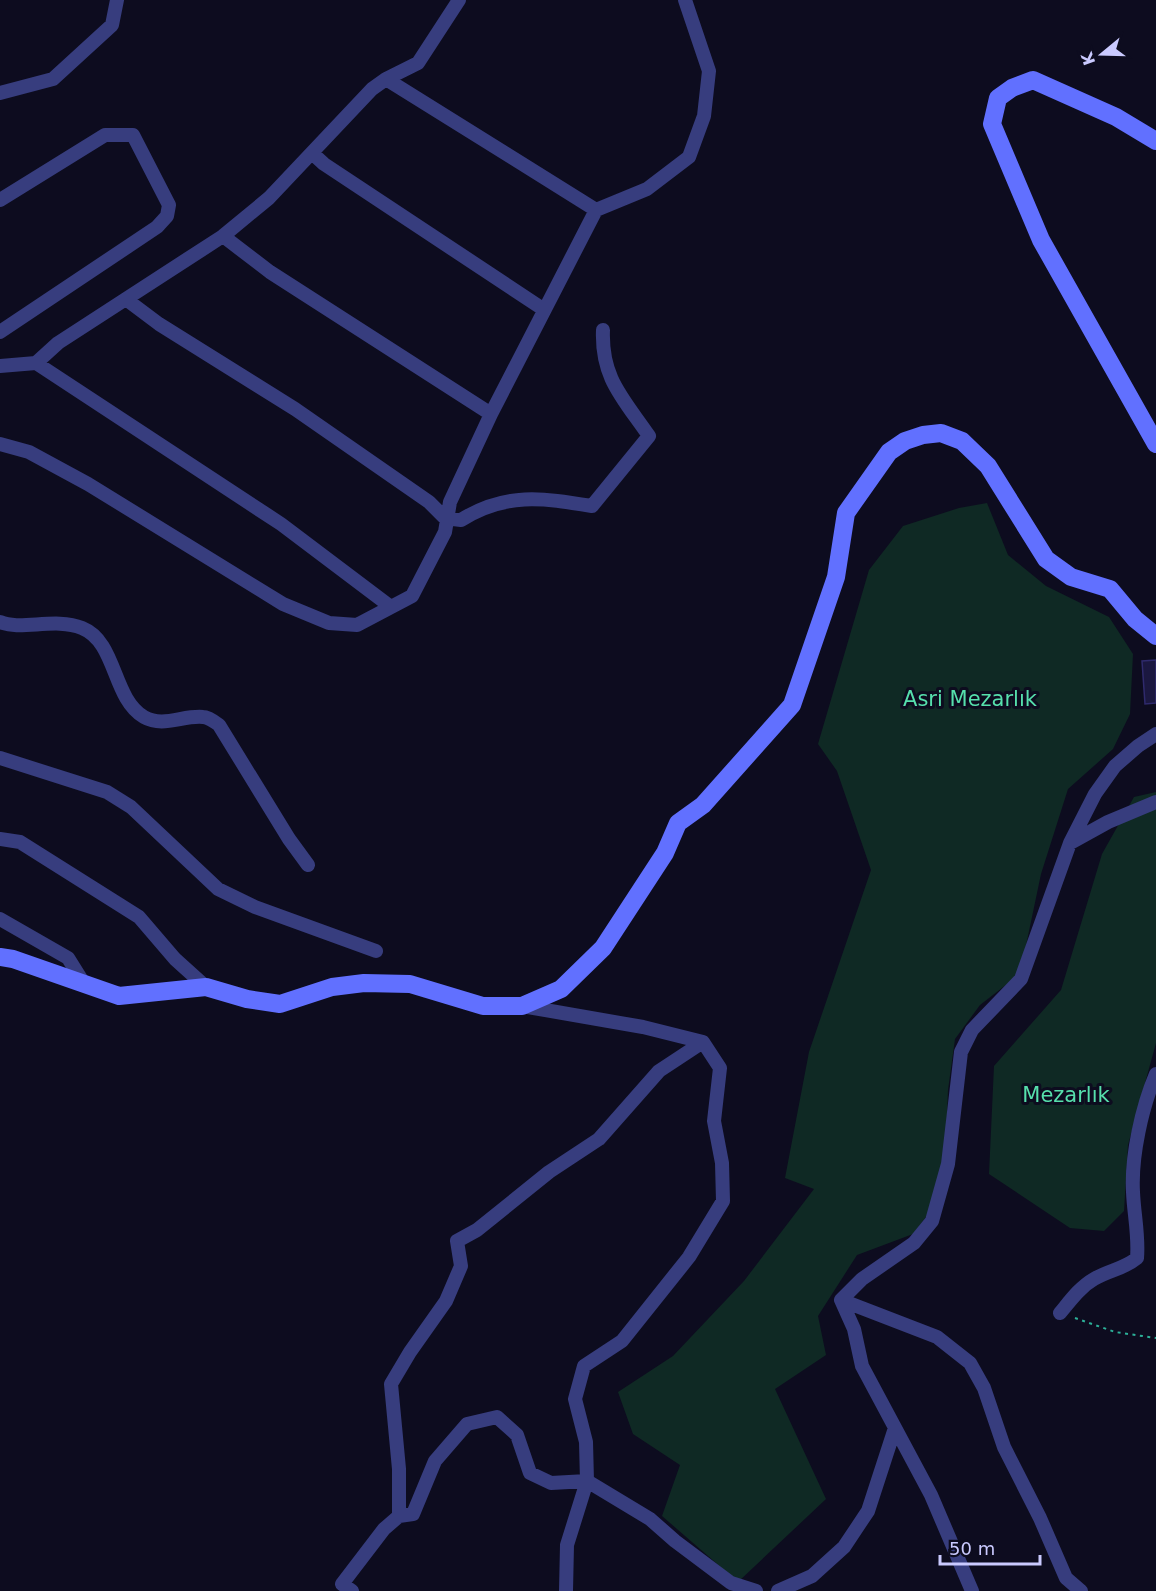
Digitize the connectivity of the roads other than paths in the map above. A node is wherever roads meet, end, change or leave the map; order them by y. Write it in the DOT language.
graph roads {
  1 [pos="117,0"];
  2 [pos="459,0"];
  3 [pos="685,0"];
  4 [pos="386,79"];
  5 [pos="0,93"];
  6 [pos="1156,141"];
  7 [pos="312,153"];
  8 [pos="0,200"];
  9 [pos="596,210"];
  10 [pos="223,236"];
  11 [pos="127,300"];
  12 [pos="543,309"];
  13 [pos="603,330"];
  14 [pos="0,332"];
  15 [pos="36,363"];
  16 [pos="0,366"];
  17 [pos="491,414"];
  18 [pos="0,444"];
  19 [pos="1156,444"];
  20 [pos="445,518"];
  21 [pos="391,607"];
  22 [pos="0,622"];
  23 [pos="1156,636"];
  24 [pos="1156,735"];
  25 [pos="0,758"];
  26 [pos="1156,802"];
  27 [pos="0,839"];
  28 [pos="1070,843"];
  29 [pos="308,865"];
  30 [pos="0,919"];
  31 [pos="375,951"];
  32 [pos="0,957"];
  33 [pos="83,982"];
  34 [pos="206,987"];
  35 [pos="522,1006"];
  36 [pos="703,1041"];
  37 [pos="1156,1074"];
  38 [pos="842,1300"];
  39 [pos="1060,1313"];
  40 [pos="895,1428"];
  41 [pos="587,1481"];
  42 [pos="399,1516"];
  43 [pos="352,1591"];
  44 [pos="566,1591"];
  45 [pos="756,1591"];
  46 [pos="778,1591"];
  47 [pos="972,1591"];
  48 [pos="1081,1591"];
  1 -- 5 [label="street"];
  2 -- 4 [label="street"];
  3 -- 9 [label="street"];
  4 -- 7 [label="street"];
  4 -- 9 [label="street"];
  6 -- 19 [label="main road"];
  7 -- 10 [label="street"];
  7 -- 12 [label="street"];
  8 -- 14 [label="street"];
  9 -- 12 [label="street"];
  10 -- 11 [label="street"];
  10 -- 17 [label="street"];
  11 -- 15 [label="street"];
  11 -- 20 [label="street"];
  12 -- 17 [label="street"];
  13 -- 20 [label="street"];
  15 -- 16 [label="street"];
  15 -- 21 [label="street"];
  17 -- 20 [label="street"];
  18 -- 21 [label="street"];
  20 -- 21 [label="street"];
  22 -- 29 [label="street"];
  23 -- 35 [label="main road"];
  24 -- 28 [label="street"];
  25 -- 31 [label="street"];
  26 -- 28 [label="street"];
  27 -- 34 [label="street"];
  28 -- 38 [label="street"];
  30 -- 33 [label="street"];
  32 -- 33 [label="main road"];
  33 -- 34 [label="main road"];
  34 -- 35 [label="main road"];
  35 -- 36 [label="street"];
  36 -- 41 [label="street"];
  36 -- 42 [label="street"];
  37 -- 39 [label="street"];
  38 -- 40 [label="street"];
  38 -- 48 [label="street"];
  40 -- 46 [label="street"];
  40 -- 47 [label="street"];
  41 -- 42 [label="street"];
  41 -- 44 [label="street"];
  41 -- 45 [label="street"];
  42 -- 43 [label="street"];
}
